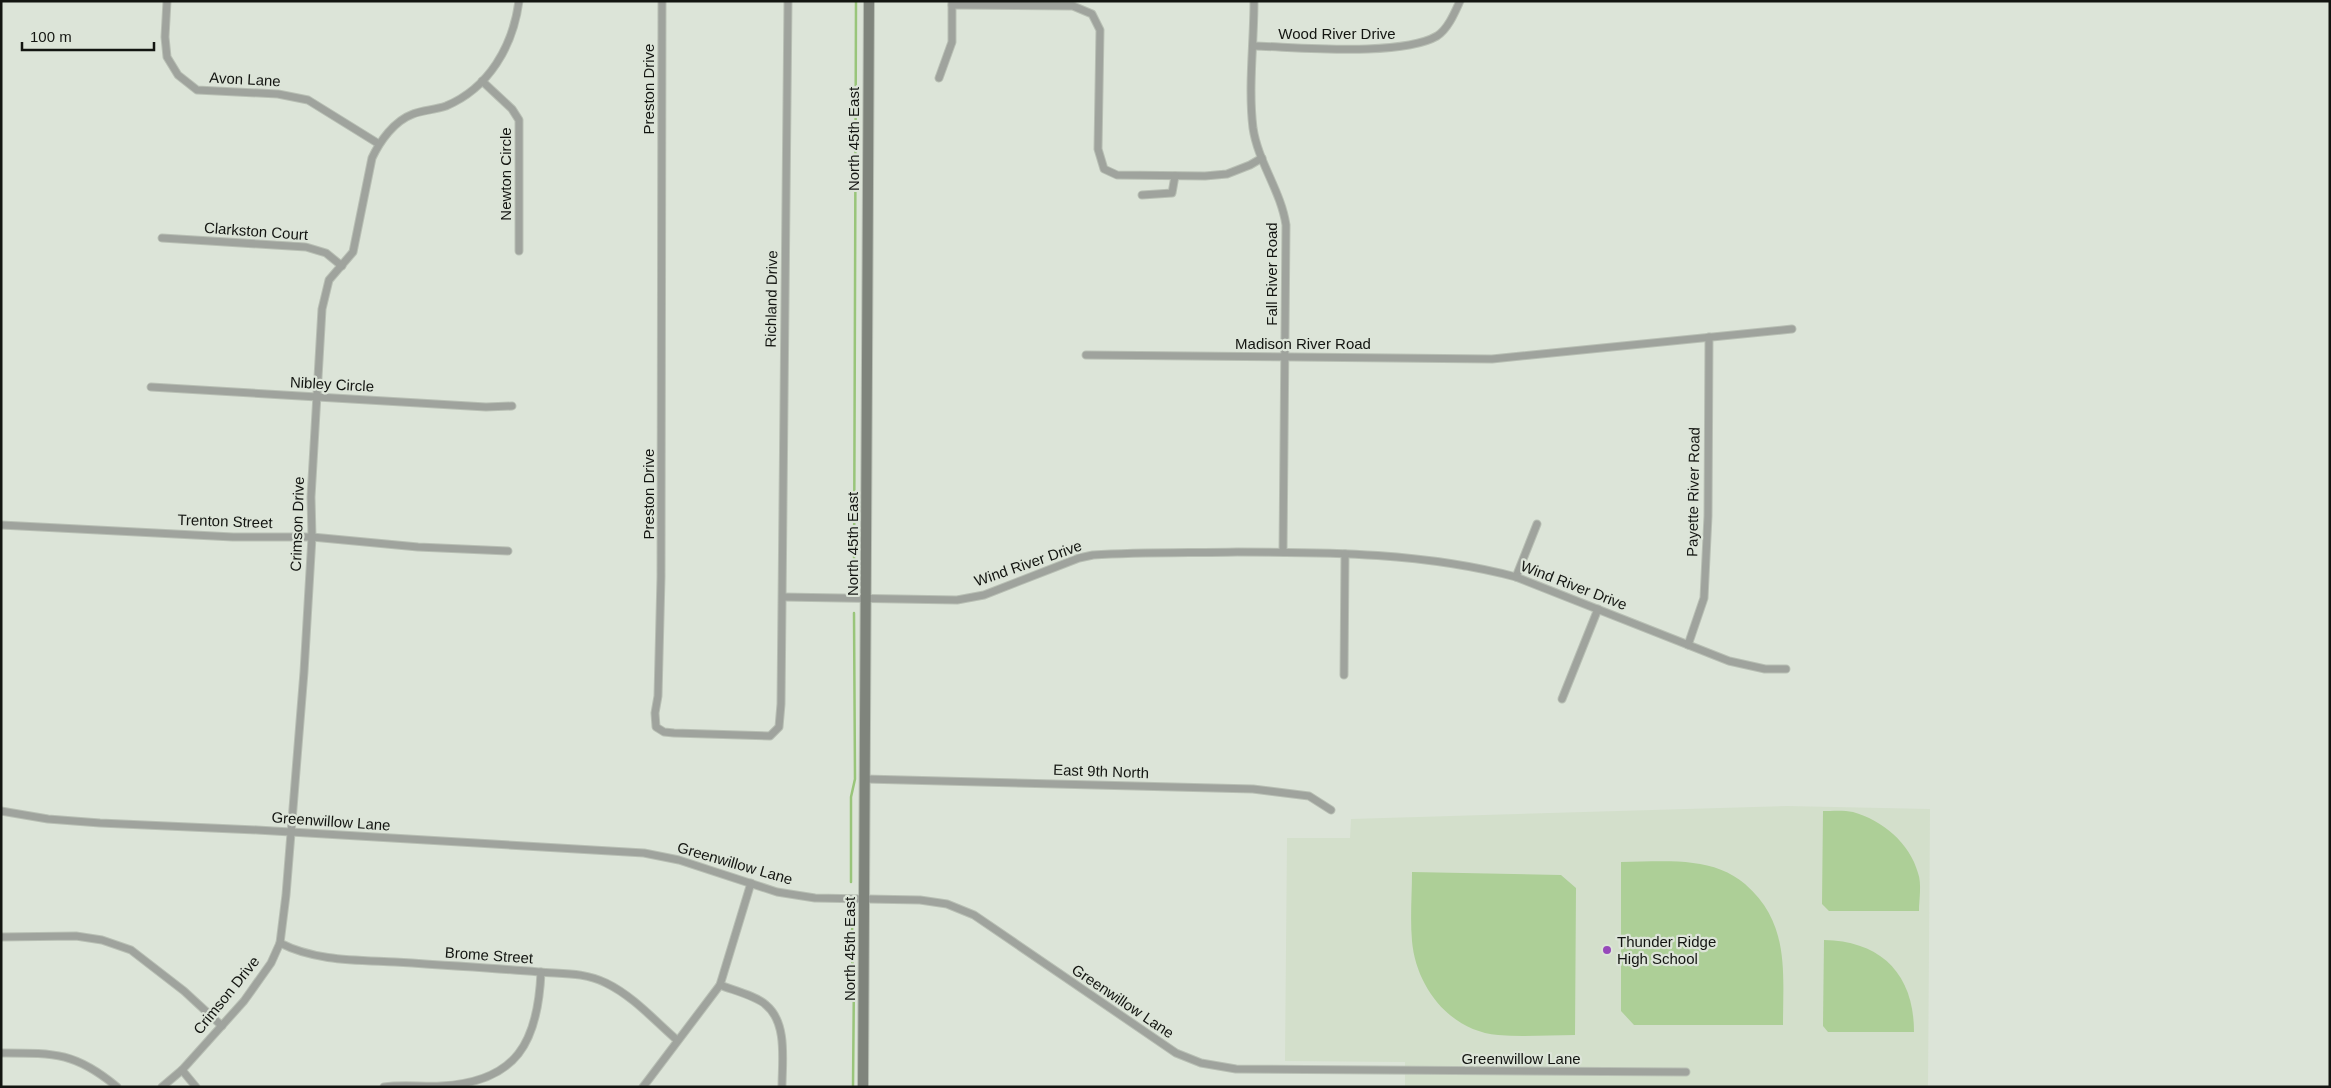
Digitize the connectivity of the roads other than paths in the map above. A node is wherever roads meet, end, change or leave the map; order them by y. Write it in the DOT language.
graph roads {
  1 [pos="166,1"];
  2 [pos="519,1"];
  3 [pos="662,1"];
  4 [pos="788,1"];
  5 [pos="869,1"];
  6 [pos="1254,1"];
  7 [pos="1460,1"];
  8 [pos="952,3"];
  9 [pos="1254,46"];
  10 [pos="939,78"];
  11 [pos="482,81"];
  12 [pos="379,144"];
  13 [pos="1262,158"];
  14 [pos="1175,176"];
  15 [pos="1142,195"];
  16 [pos="162,238"];
  17 [pos="518,251"];
  18 [pos="342,266"];
  19 [pos="1792,329"];
  20 [pos="1709,337"];
  21 [pos="1086,355"];
  22 [pos="1285,357"];
  23 [pos="151,387"];
  24 [pos="316,397"];
  25 [pos="512,406"];
  26 [pos="1537,524"];
  27 [pos="1,525"];
  28 [pos="312,537"];
  29 [pos="508,551"];
  30 [pos="1283,552"];
  31 [pos="1345,554"];
  32 [pos="1516,577"];
  33 [pos="782,596"];
  34 [pos="867,597"];
  35 [pos="1598,609"];
  36 [pos="1688,645"];
  37 [pos="1786,669"];
  38 [pos="1344,675"];
  39 [pos="1562,699"];
  40 [pos="865,779"];
  41 [pos="1331,810"];
  42 [pos="1,811"];
  43 [pos="290,833"];
  44 [pos="751,883"];
  45 [pos="864,900"];
  46 [pos="1,937"];
  47 [pos="280,943"];
  48 [pos="541,972"];
  49 [pos="720,985"];
  50 [pos="222,1026"];
  51 [pos="677,1040"];
  52 [pos="1,1053"];
  53 [pos="182,1070"];
  54 [pos="1686,1072"];
  55 [pos="117,1087"];
  56 [pos="162,1087"];
  57 [pos="196,1087"];
  58 [pos="384,1087"];
  59 [pos="417,1087"];
  60 [pos="643,1087"];
  61 [pos="782,1087"];
  62 [pos="864,1087"];
  1 -- 12 [label="street, Avon Lane"];
  2 -- 11 [label="street, Crimson Drive"];
  3 -- 33 [label="street, Preston Drive"];
  4 -- 33 [label="street, Richland Drive"];
  5 -- 34 [label="main road, North 45th East"];
  6 -- 9 [label="street, Fall River Road"];
  7 -- 9 [label="street, Wood River Drive"];
  8 -- 10 [label="street"];
  8 -- 14 [label="street"];
  9 -- 13 [label="street, Fall River Road"];
  11 -- 12 [label="street, Crimson Drive"];
  11 -- 17 [label="street, Newton Circle"];
  12 -- 18 [label="street, Crimson Drive"];
  13 -- 14 [label="street"];
  13 -- 22 [label="street, Fall River Road"];
  14 -- 15 [label="street"];
  16 -- 18 [label="street, Clarkston Court"];
  18 -- 24 [label="street, Crimson Drive"];
  19 -- 20 [label="street, Madison River Road"];
  20 -- 22 [label="street, Madison River Road"];
  20 -- 36 [label="street, Payette River Road"];
  21 -- 22 [label="street, Madison River Road"];
  22 -- 30 [label="street, Fall River Road"];
  23 -- 24 [label="street, Nibley Circle"];
  24 -- 25 [label="street, Nibley Circle"];
  24 -- 28 [label="street, Crimson Drive"];
  26 -- 32 [label="street"];
  27 -- 28 [label="street, Trenton Street"];
  28 -- 29 [label="street, Trenton Street"];
  28 -- 43 [label="street, Crimson Drive"];
  30 -- 31 [label="street, Wind River Drive"];
  30 -- 34 [label="street, Wind River Drive"];
  31 -- 32 [label="street, Wind River Drive"];
  31 -- 38 [label="street"];
  32 -- 35 [label="street, Wind River Drive"];
  33 -- 34 [label="street, Wind River Drive"];
  34 -- 40 [label="main road, North 45th East"];
  35 -- 36 [label="street, Wind River Drive"];
  35 -- 39 [label="street"];
  36 -- 37 [label="street, Wind River Drive"];
  40 -- 41 [label="street, East 9th North"];
  40 -- 45 [label="main road, North 45th East"];
  42 -- 43 [label="street, Greenwillow Lane"];
  43 -- 44 [label="street, Greenwillow Lane"];
  43 -- 47 [label="street, Crimson Drive"];
  44 -- 45 [label="street, Greenwillow Lane"];
  44 -- 49 [label="street"];
  45 -- 54 [label="street, Greenwillow Lane"];
  45 -- 62 [label="main road, North 45th East"];
  46 -- 50 [label="street"];
  47 -- 48 [label="street, Brome Street"];
  47 -- 50 [label="street, Crimson Drive"];
  48 -- 51 [label="street, Brome Street"];
  48 -- 59 [label="street"];
  49 -- 51 [label="street"];
  49 -- 61 [label="street"];
  50 -- 53 [label="street, Crimson Drive"];
  51 -- 60 [label="street"];
  52 -- 55 [label="street"];
  53 -- 56 [label="street, Crimson Drive"];
  53 -- 57 [label="street"];
  58 -- 59 [label="street"];
}
